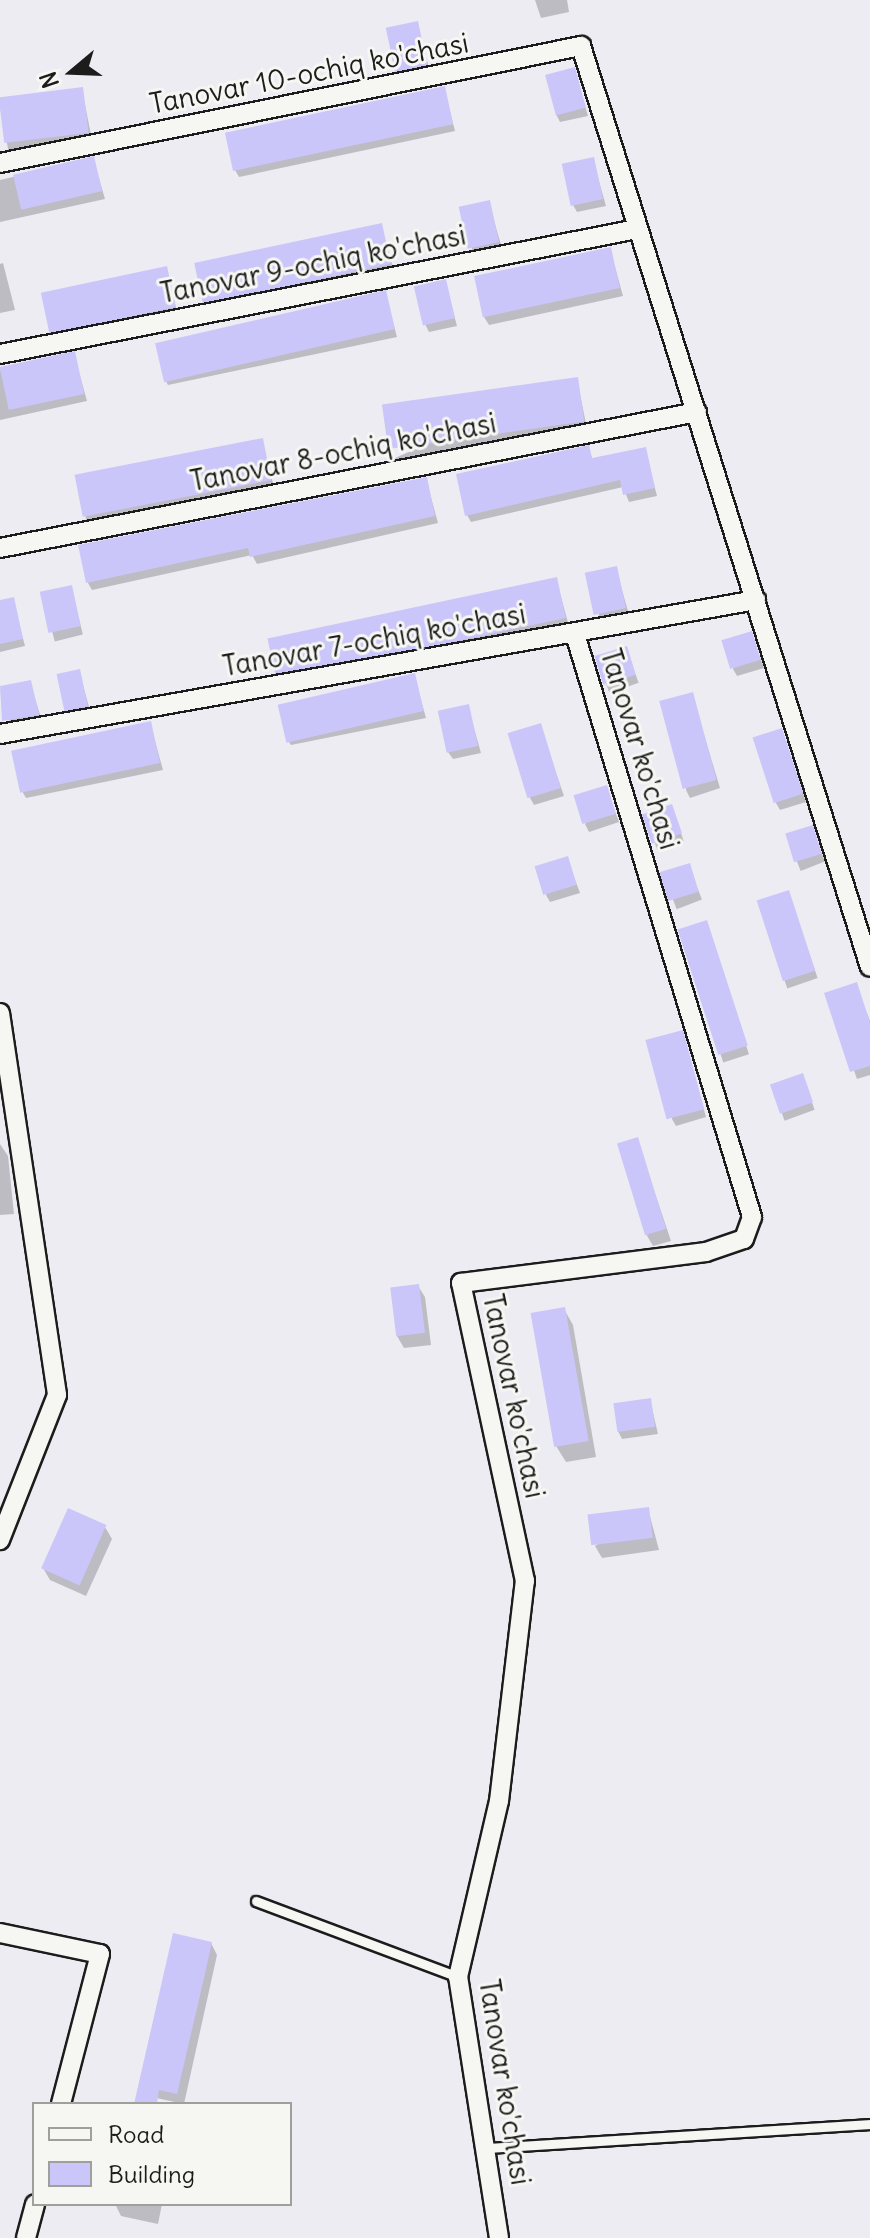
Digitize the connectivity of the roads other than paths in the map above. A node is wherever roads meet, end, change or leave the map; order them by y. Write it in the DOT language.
graph roads {
  1 [pos="0,163"];
  2 [pos="637,229"];
  3 [pos="0,354"];
  4 [pos="697,412"];
  5 [pos="0,548"];
  6 [pos="756,600"];
  7 [pos="575,634"];
  8 [pos="0,734"];
  9 [pos="870,967"];
  10 [pos="0,1013"];
  11 [pos="8,1129"];
  12 [pos="2,1531"];
  13 [pos="256,1901"];
  14 [pos="0,1933"];
  15 [pos="458,1977"];
  16 [pos="62,2102"];
  17 [pos="870,2124"];
  18 [pos="488,2148"];
  19 [pos="34,2206"];
  20 [pos="26,2238"];
  21 [pos="499,2238"];
  1 -- 2 [label="street, Tanovar 10-ochiq ko'chasi"];
  2 -- 3 [label="street, Tanovar 9-ochiq ko'chasi"];
  2 -- 4 [label="street"];
  4 -- 5 [label="street, Tanovar 8-ochiq ko'chasi"];
  4 -- 6 [label="street"];
  6 -- 7 [label="street, Tanovar 7-ochiq ko'chasi"];
  6 -- 9 [label="street"];
  7 -- 8 [label="street, Tanovar 7-ochiq ko'chasi"];
  7 -- 15 [label="street, Tanovar ko'chasi"];
  10 -- 11 [label="street"];
  11 -- 12 [label="street"];
  13 -- 15 [label="lane"];
  14 -- 16 [label="street"];
  15 -- 18 [label="street, Tanovar ko'chasi"];
  17 -- 18 [label="lane"];
  18 -- 21 [label="street, Tanovar ko'chasi"];
  19 -- 20 [label="street"];
}
